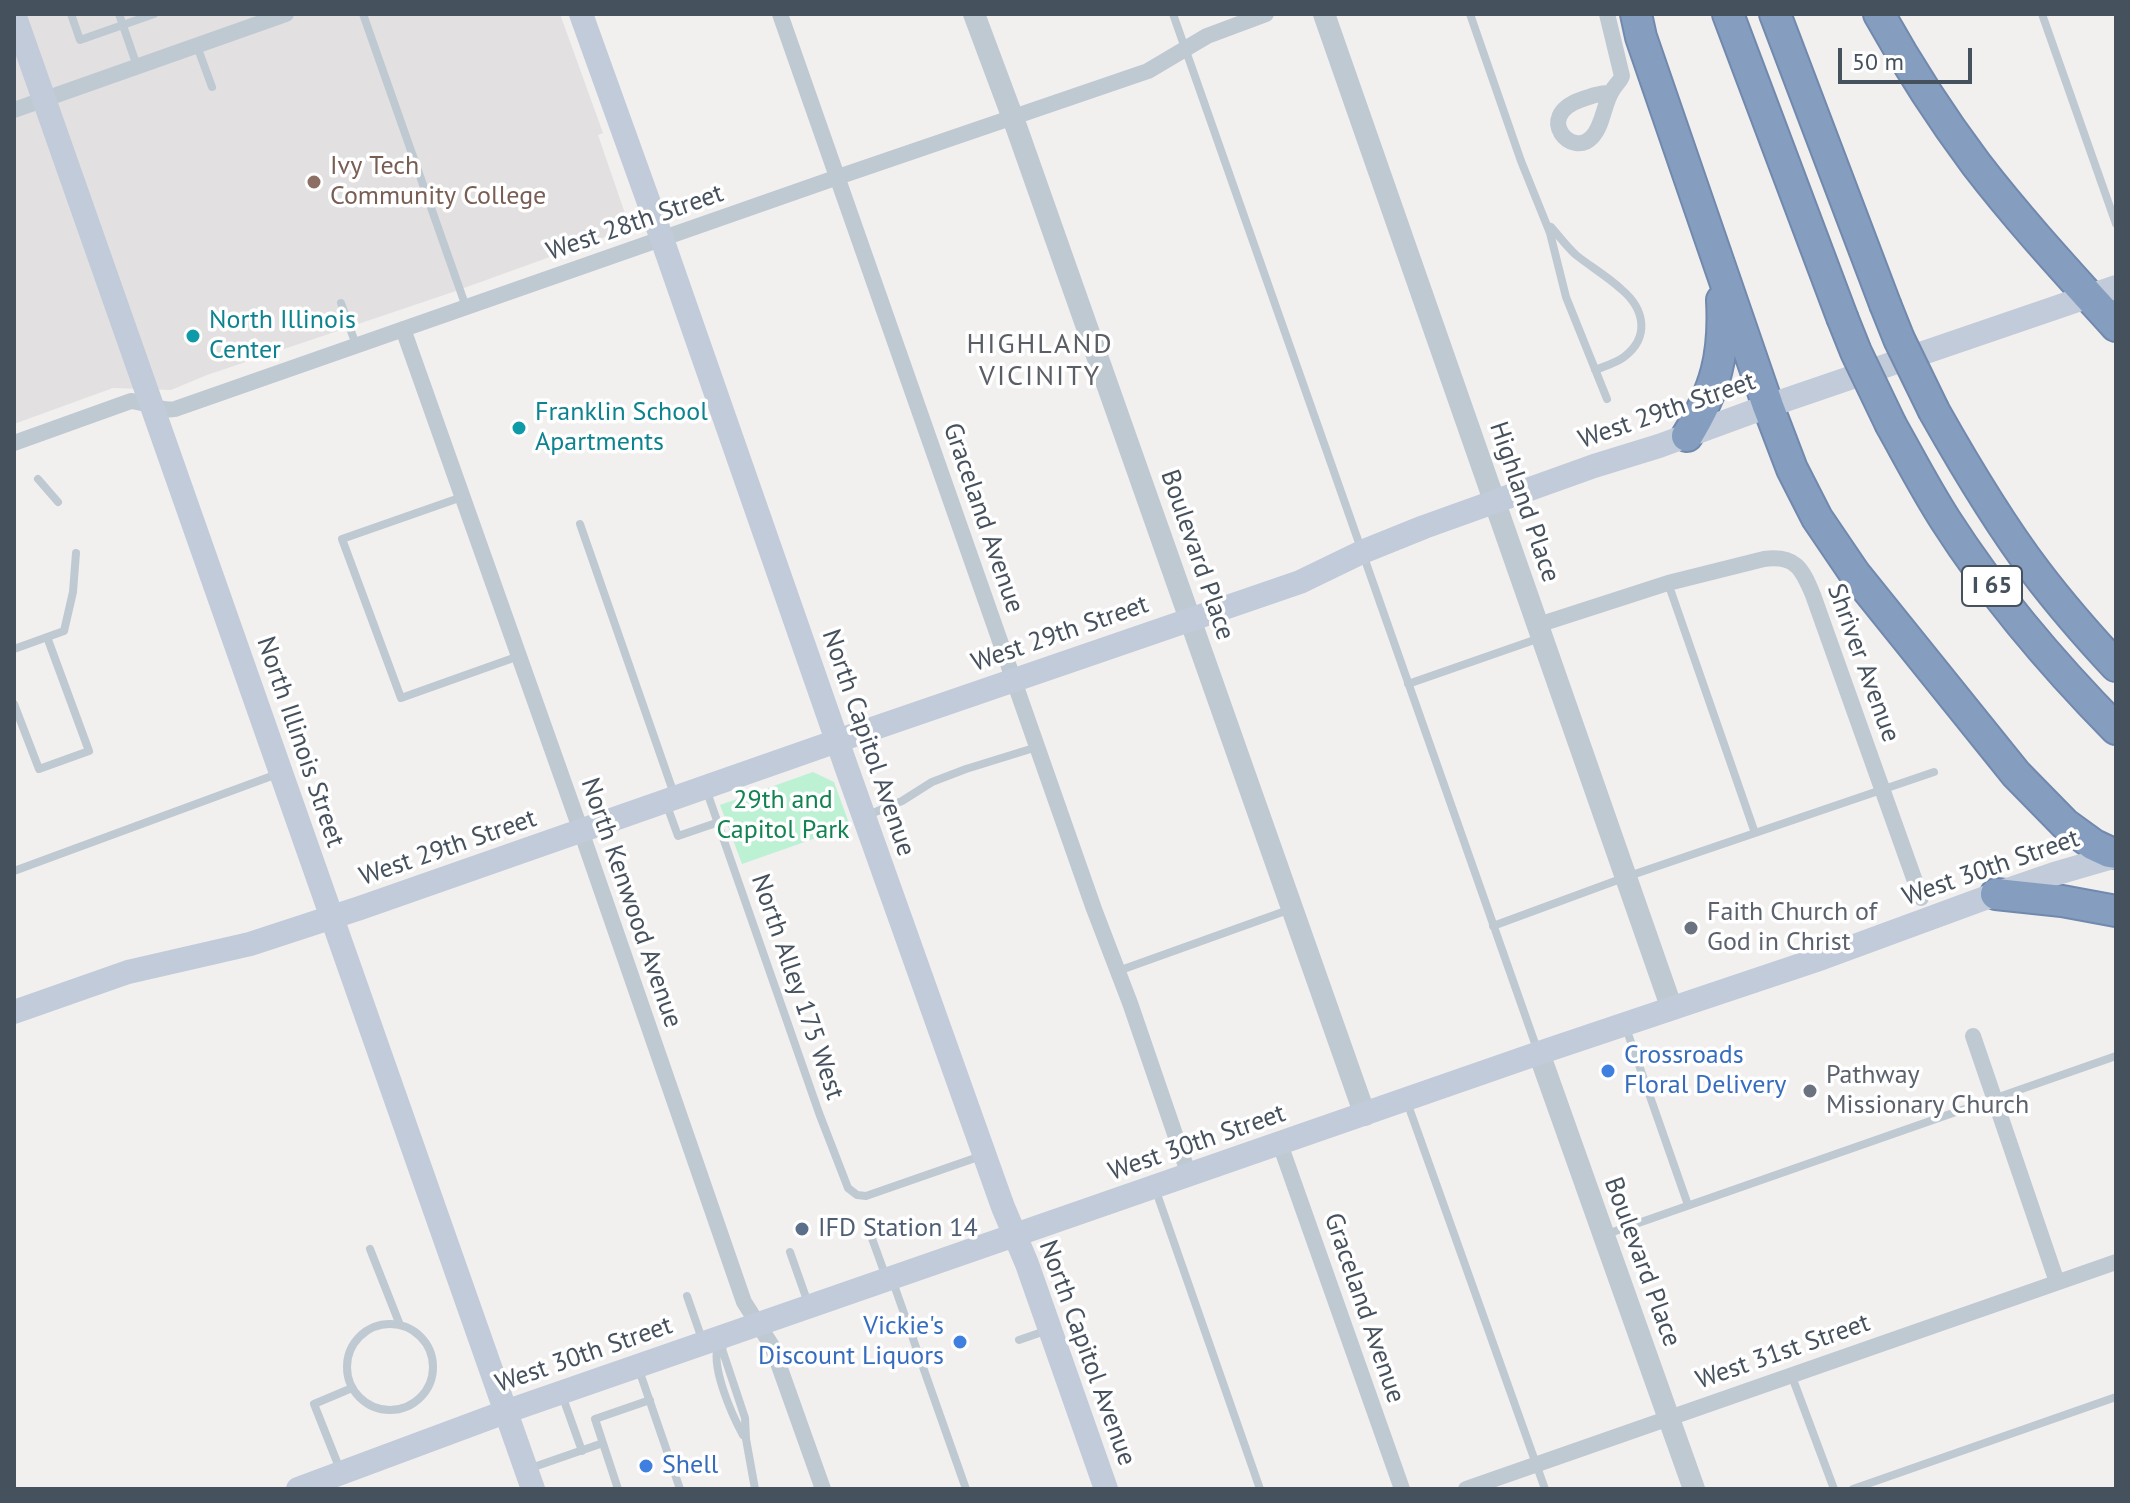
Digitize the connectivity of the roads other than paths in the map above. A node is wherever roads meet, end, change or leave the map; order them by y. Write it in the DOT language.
graph roads {
  1 [pos="14,14"];
  2 [pos="71,14"];
  3 [pos="119,14"];
  4 [pos="154,14"];
  5 [pos="286,14"];
  6 [pos="363,14"];
  7 [pos="581,14"];
  8 [pos="780,14"];
  9 [pos="974,14"];
  10 [pos="1173,14"];
  11 [pos="1266,14"];
  12 [pos="1324,14"];
  13 [pos="1470,14"];
  14 [pos="1607,14"];
  15 [pos="1636,14"];
  16 [pos="1728,14"];
  17 [pos="1775,14"];
  18 [pos="1879,14"];
  19 [pos="2042,14"];
  20 [pos="123,26"];
  21 [pos="197,45"];
  22 [pos="1185,50"];
  23 [pos="137,66"];
  24 [pos="212,87"];
  25 [pos="1610,93"];
  26 [pos="43,99"];
  27 [pos="14,110"];
  28 [pos="1013,117"];
  29 [pos="838,177"];
  30 [pos="1544,218"];
  31 [pos="2116,224"];
  32 [pos="662,239"];
  33 [pos="1721,266"];
  34 [pos="2102,291"];
  35 [pos="341,303"];
  36 [pos="466,307"];
  37 [pos="2116,326"];
  38 [pos="403,329"];
  39 [pos="356,345"];
  40 [pos="1595,370"];
  41 [pos="1607,399"];
  42 [pos="152,405"];
  43 [pos="1768,406"];
  44 [pos="1687,436"];
  45 [pos="14,443"];
  46 [pos="38,479"];
  47 [pos="463,496"];
  48 [pos="58,502"];
  49 [pos="1494,502"];
  50 [pos="580,524"];
  51 [pos="1362,552"];
  52 [pos="76,553"];
  53 [pos="1668,583"];
  54 [pos="1190,618"];
  55 [pos="1540,631"];
  56 [pos="47,637"];
  57 [pos="14,649"];
  58 [pos="519,656"];
  59 [pos="2116,666"];
  60 [pos="1015,680"];
  61 [pos="1408,684"];
  62 [pos="14,704"];
  63 [pos="2116,729"];
  64 [pos="837,741"];
  65 [pos="1038,746"];
  66 [pos="1934,772"];
  67 [pos="281,773"];
  68 [pos="706,788"];
  69 [pos="1882,789"];
  70 [pos="670,800"];
  71 [pos="864,816"];
  72 [pos="719,822"];
  73 [pos="581,831"];
  74 [pos="1755,833"];
  75 [pos="2116,855"];
  76 [pos="14,871"];
  77 [pos="1626,877"];
  78 [pos="1996,894"];
  79 [pos="1921,898"];
  80 [pos="1292,908"];
  81 [pos="2116,911"];
  82 [pos="332,917"];
  83 [pos="1493,926"];
  84 [pos="1118,971"];
  85 [pos="1672,1009"];
  86 [pos="14,1012"];
  87 [pos="1625,1025"];
  88 [pos="1973,1036"];
  89 [pos="1539,1053"];
  90 [pos="2116,1056"];
  91 [pos="1994,1099"];
  92 [pos="1406,1100"];
  93 [pos="1365,1115"];
  94 [pos="1280,1144"];
  95 [pos="985,1155"];
  96 [pos="1189,1175"];
  97 [pos="1154,1187"];
  98 [pos="1688,1205"];
  99 [pos="870,1233"];
  100 [pos="1015,1235"];
  101 [pos="1602,1235"];
  102 [pos="370,1249"];
  103 [pos="790,1252"];
  104 [pos="2116,1262"];
  105 [pos="889,1279"];
  106 [pos="2057,1282"];
  107 [pos="687,1296"];
  108 [pos="810,1307"];
  109 [pos="759,1324"];
  110 [pos="400,1325"];
  111 [pos="1050,1330"];
  112 [pos="714,1339"];
  113 [pos="1019,1340"];
  114 [pos="638,1366"];
  115 [pos="1791,1374"];
  116 [pos="352,1388"];
  117 [pos="561,1393"];
  118 [pos="2116,1397"];
  119 [pos="650,1400"];
  120 [pos="505,1412"];
  121 [pos="1668,1418"];
  122 [pos="603,1443"];
  123 [pos="582,1451"];
  124 [pos="1536,1464"];
  125 [pos="341,1473"];
  126 [pos="529,1480"];
  127 [pos="298,1489"];
  128 [pos="618,1489"];
  129 [pos="680,1489"];
  130 [pos="755,1489"];
  131 [pos="823,1489"];
  132 [pos="966,1489"];
  133 [pos="1106,1489"];
  134 [pos="1260,1489"];
  135 [pos="1402,1489"];
  136 [pos="1466,1489"];
  137 [pos="1545,1489"];
  138 [pos="1694,1489"];
  139 [pos="1834,1489"];
  140 [pos="1853,1489"];
  1 -- 26 [label="main road, North Illinois Street"];
  2 -- 20 [label="lane"];
  3 -- 20 [label="lane"];
  4 -- 20 [label="lane"];
  5 -- 21 [label="street"];
  6 -- 36 [label="lane"];
  7 -- 32 [label="main road, North Capitol Avenue"];
  8 -- 29 [label="street, Graceland Avenue"];
  9 -- 28 [label="street, Boulevard Place"];
  10 -- 22 [label="lane"];
  11 -- 22 [label="street, West 28th Street"];
  12 -- 49 [label="street, Highland Place"];
  13 -- 30 [label="lane"];
  14 -- 25 [label="street"];
  15 -- 33 [label="highway"];
  16 -- 63 [label="highway, I 65, bridge"];
  17 -- 59 [label="highway, I 65, bridge"];
  18 -- 34 [label="highway"];
  19 -- 31 [label="lane"];
  20 -- 23 [label="lane"];
  21 -- 23 [label="street"];
  21 -- 24 [label="lane"];
  22 -- 28 [label="street, West 28th Street"];
  22 -- 51 [label="lane"];
  23 -- 26 [label="street"];
  26 -- 27 [label="street"];
  26 -- 42 [label="main road, North Illinois Street"];
  28 -- 29 [label="street, West 28th Street"];
  28 -- 54 [label="street, Boulevard Place"];
  29 -- 32 [label="street, West 28th Street"];
  29 -- 60 [label="street, Graceland Avenue"];
  30 -- 40 [label="lane"];
  30 -- 40 [label="lane"];
  32 -- 36 [label="street, West 28th Street"];
  32 -- 64 [label="main road, North Capitol Avenue"];
  33 -- 43 [label="highway"];
  33 -- 44 [label="highway"];
  34 -- 37 [label="highway"];
  34 -- 43 [label="main road, West 29th Street"];
  35 -- 39 [label="lane"];
  36 -- 38 [label="street, West 28th Street"];
  38 -- 39 [label="street, West 28th Street"];
  38 -- 47 [label="street, North Kenwood Avenue"];
  39 -- 42 [label="street, West 28th Street"];
  40 -- 41 [label="lane"];
  42 -- 45 [label="street, West 28th Street"];
  42 -- 67 [label="main road, North Illinois Street"];
  43 -- 44 [label="main road, West 29th Street"];
  43 -- 75 [label="highway"];
  44 -- 49 [label="main road, West 29th Street"];
  46 -- 48 [label="lane"];
  47 -- 58 [label="street, North Kenwood Avenue"];
  47 -- 58 [label="lane"];
  49 -- 51 [label="main road, West 29th Street"];
  49 -- 55 [label="street, Highland Place"];
  50 -- 70 [label="lane"];
  51 -- 54 [label="main road, West 29th Street"];
  51 -- 61 [label="lane"];
  52 -- 56 [label="lane"];
  53 -- 55 [label="street, Shriver Avenue"];
  53 -- 69 [label="street, Shriver Avenue"];
  53 -- 74 [label="lane"];
  54 -- 60 [label="main road, West 29th Street"];
  54 -- 80 [label="street, Boulevard Place"];
  55 -- 61 [label="lane"];
  55 -- 77 [label="street, Highland Place"];
  56 -- 57 [label="lane"];
  56 -- 62 [label="lane"];
  58 -- 73 [label="street, North Kenwood Avenue"];
  60 -- 64 [label="main road, West 29th Street"];
  60 -- 65 [label="street, Graceland Avenue"];
  61 -- 83 [label="lane"];
  64 -- 68 [label="main road, West 29th Street"];
  64 -- 71 [label="main road, North Capitol Avenue"];
  65 -- 71 [label="lane"];
  65 -- 84 [label="street, Graceland Avenue"];
  66 -- 69 [label="lane"];
  67 -- 76 [label="lane"];
  67 -- 82 [label="main road, North Illinois Street"];
  68 -- 70 [label="main road, West 29th Street"];
  68 -- 72 [label="lane, North Alley 175 West"];
  69 -- 74 [label="lane"];
  69 -- 79 [label="street, Shriver Avenue"];
  70 -- 72 [label="lane"];
  70 -- 73 [label="main road, West 29th Street"];
  71 -- 95 [label="main road, North Capitol Avenue"];
  72 -- 95 [label="lane, North Alley 175 West"];
  73 -- 82 [label="main road, West 29th Street"];
  73 -- 109 [label="street, North Kenwood Avenue"];
  74 -- 77 [label="lane"];
  75 -- 78 [label="main road, West 30th Street"];
  77 -- 83 [label="lane"];
  77 -- 85 [label="street, Highland Place"];
  78 -- 81 [label="highway"];
  78 -- 85 [label="main road, West 30th Street"];
  80 -- 84 [label="lane"];
  80 -- 93 [label="street, Boulevard Place"];
  82 -- 86 [label="main road, West 29th Street"];
  82 -- 120 [label="main road, North Illinois Street"];
  83 -- 89 [label="lane"];
  84 -- 96 [label="street, Graceland Avenue"];
  85 -- 87 [label="main road, West 30th Street"];
  87 -- 89 [label="main road, West 30th Street"];
  87 -- 98 [label="lane"];
  88 -- 91 [label="street"];
  89 -- 92 [label="main road, West 30th Street"];
  89 -- 101 [label="street, Boulevard Place"];
  90 -- 91 [label="lane"];
  91 -- 98 [label="lane"];
  91 -- 106 [label="street"];
  92 -- 93 [label="main road, West 30th Street"];
  92 -- 124 [label="lane"];
  93 -- 94 [label="main road, West 30th Street"];
  94 -- 96 [label="main road, West 30th Street"];
  94 -- 135 [label="street, Graceland Avenue"];
  95 -- 100 [label="main road, North Capitol Avenue"];
  96 -- 97 [label="main road, West 30th Street"];
  97 -- 100 [label="main road, West 30th Street"];
  97 -- 134 [label="lane"];
  98 -- 101 [label="lane"];
  99 -- 105 [label="lane"];
  100 -- 105 [label="main road, West 30th Street"];
  100 -- 111 [label="main road, North Capitol Avenue"];
  101 -- 121 [label="street, Boulevard Place"];
  102 -- 110 [label="lane"];
  103 -- 108 [label="lane"];
  104 -- 106 [label="street, West 31st Street"];
  105 -- 108 [label="main road, West 30th Street"];
  105 -- 132 [label="lane"];
  106 -- 115 [label="street, West 31st Street"];
  107 -- 112 [label="lane"];
  108 -- 109 [label="main road, West 30th Street"];
  109 -- 112 [label="main road, West 30th Street"];
  109 -- 131 [label="street, North Kenwood Avenue"];
  110 -- 116 [label="lane"];
  110 -- 116 [label="lane"];
  111 -- 113 [label="lane"];
  111 -- 133 [label="main road, North Capitol Avenue"];
  112 -- 114 [label="main road, West 30th Street"];
  112 -- 130 [label="lane"];
  114 -- 117 [label="main road, West 30th Street"];
  114 -- 119 [label="lane"];
  115 -- 121 [label="street, West 31st Street"];
  115 -- 139 [label="lane"];
  116 -- 125 [label="lane"];
  117 -- 120 [label="main road, West 30th Street"];
  117 -- 123 [label="lane"];
  118 -- 140 [label="lane"];
  119 -- 122 [label="lane"];
  119 -- 129 [label="lane"];
  120 -- 125 [label="main road, West 30th Street"];
  120 -- 126 [label="main road, North Illinois Street"];
  121 -- 124 [label="street, West 31st Street"];
  121 -- 138 [label="street, Boulevard Place"];
  122 -- 123 [label="lane"];
  122 -- 128 [label="lane"];
  123 -- 126 [label="lane"];
  124 -- 136 [label="street, West 31st Street"];
  124 -- 137 [label="lane"];
  125 -- 127 [label="main road, West 30th Street"];
}
